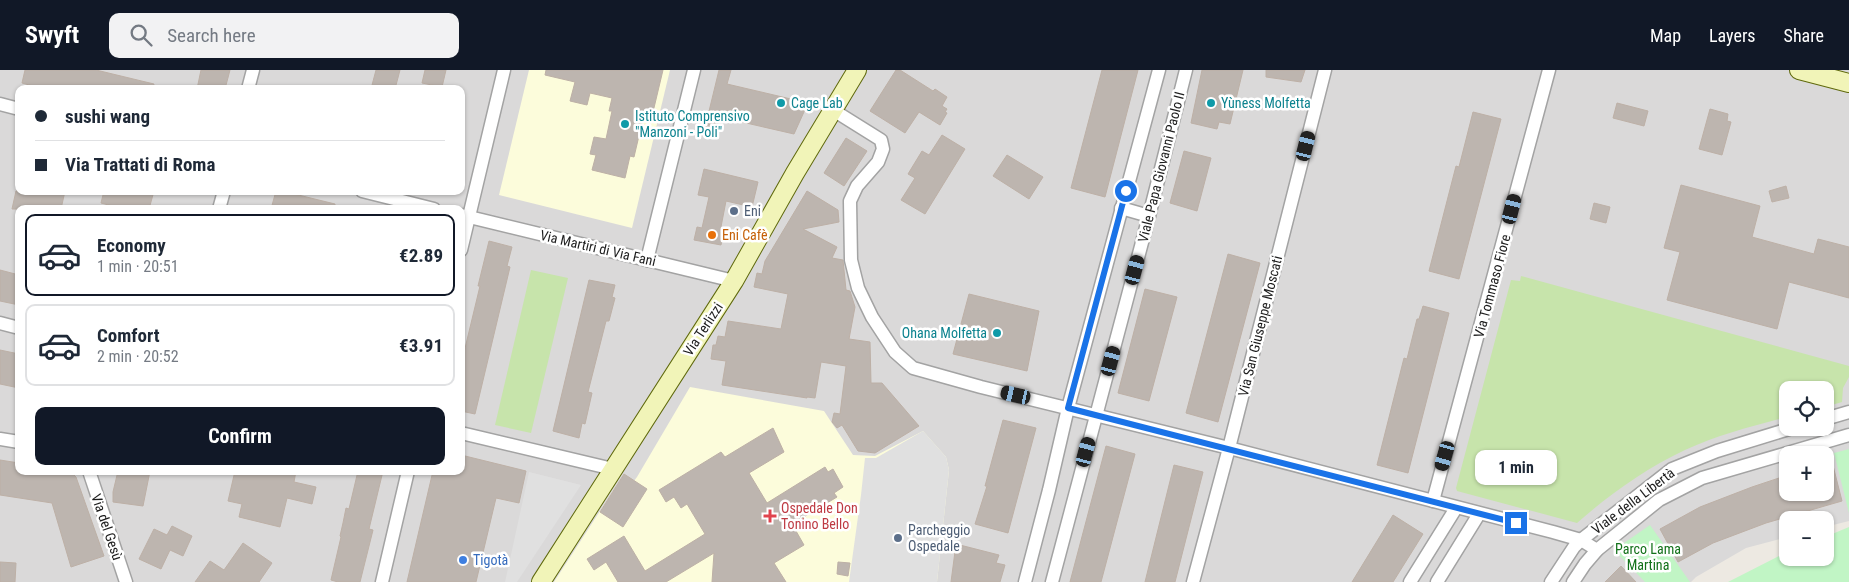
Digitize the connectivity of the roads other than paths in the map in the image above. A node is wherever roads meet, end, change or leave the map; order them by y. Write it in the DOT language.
graph roads {
  1 [pos="253,70"];
  2 [pos="504,70"];
  3 [pos="694,70"];
  4 [pos="857,70"];
  5 [pos="1159,70"];
  6 [pos="1186,70"];
  7 [pos="1325,70"];
  8 [pos="1549,70"];
  9 [pos="1799,70"];
  10 [pos="1849,83"];
  11 [pos="249,85"];
  12 [pos="0,104"];
  13 [pos="15,108"];
  14 [pos="833,110"];
  15 [pos="378,195"];
  16 [pos="418,205"];
  17 [pos="1121,208"];
  18 [pos="465,216"];
  19 [pos="1149,216"];
  20 [pos="647,260"];
  21 [pos="734,281"];
  22 [pos="0,323"];
  23 [pos="15,327"];
  24 [pos="1068,408"];
  25 [pos="1849,412"];
  26 [pos="1096,415"];
  27 [pos="1834,416"];
  28 [pos="1779,432"];
  29 [pos="465,434"];
  30 [pos="1849,435"];
  31 [pos="1765,436"];
  32 [pos="0,439"];
  33 [pos="15,441"];
  34 [pos="1229,448"];
  35 [pos="1771,456"];
  36 [pos="613,469"];
  37 [pos="90,475"];
  38 [pos="407,475"];
  39 [pos="1432,501"];
  40 [pos="1456,508"];
  41 [pos="1479,514"];
  42 [pos="1581,540"];
  43 [pos="1597,550"];
  44 [pos="126,582"];
  45 [pos="382,582"];
  46 [pos="540,582"];
  47 [pos="1025,582"];
  48 [pos="1052,582"];
  49 [pos="1193,582"];
  50 [pos="1410,582"];
  51 [pos="1437,582"];
  52 [pos="1551,582"];
  53 [pos="1573,582"];
  1 -- 11 [label="street"];
  2 -- 18 [label="street"];
  3 -- 20 [label="street"];
  4 -- 14 [label="main road, Via Terlizzi"];
  5 -- 17 [label="street, Viale Papa Giovanni Paolo II"];
  6 -- 19 [label="street, Viale Papa Giovanni Paolo II"];
  7 -- 34 [label="street, Via San Giuseppe Moscati"];
  8 -- 39 [label="street, Via Tommaso Fiore"];
  9 -- 10 [label="main road"];
  12 -- 13 [label="street"];
  14 -- 21 [label="main road, Via Terlizzi"];
  14 -- 24 [label="street"];
  15 -- 16 [label="street"];
  17 -- 19 [label="street"];
  17 -- 24 [label="street, Viale Papa Giovanni Paolo II"];
  18 -- 20 [label="street, Via Martiri di Via Fani"];
  19 -- 26 [label="street, Viale Papa Giovanni Paolo II"];
  20 -- 21 [label="street, Via Martiri di Via Fani"];
  21 -- 36 [label="main road, Via Terlizzi"];
  22 -- 23 [label="street"];
  24 -- 26 [label="street"];
  24 -- 47 [label="street, Viale Papa Giovanni Paolo II"];
  25 -- 27 [label="street"];
  26 -- 34 [label="street"];
  26 -- 48 [label="street, Viale Papa Giovanni Paolo II"];
  28 -- 31 [label="street, Viale della Libertà"];
  29 -- 36 [label="street"];
  30 -- 35 [label="street, Viale della Libertà"];
  31 -- 35 [label="street"];
  31 -- 42 [label="street, Viale della Libertà"];
  32 -- 33 [label="street"];
  34 -- 39 [label="street"];
  34 -- 49 [label="street, Via San Giuseppe Moscati"];
  35 -- 43 [label="street, Viale della Libertà"];
  36 -- 46 [label="main road, Via Terlizzi"];
  37 -- 44 [label="street, Via del Gesù"];
  38 -- 45 [label="street"];
  39 -- 40 [label="street"];
  40 -- 41 [label="street"];
  40 -- 50 [label="street"];
  41 -- 42 [label="street"];
  41 -- 51 [label="street"];
  42 -- 43 [label="street"];
  42 -- 52 [label="street, Viale della Libertà"];
  43 -- 53 [label="street, Viale della Libertà"];
}
